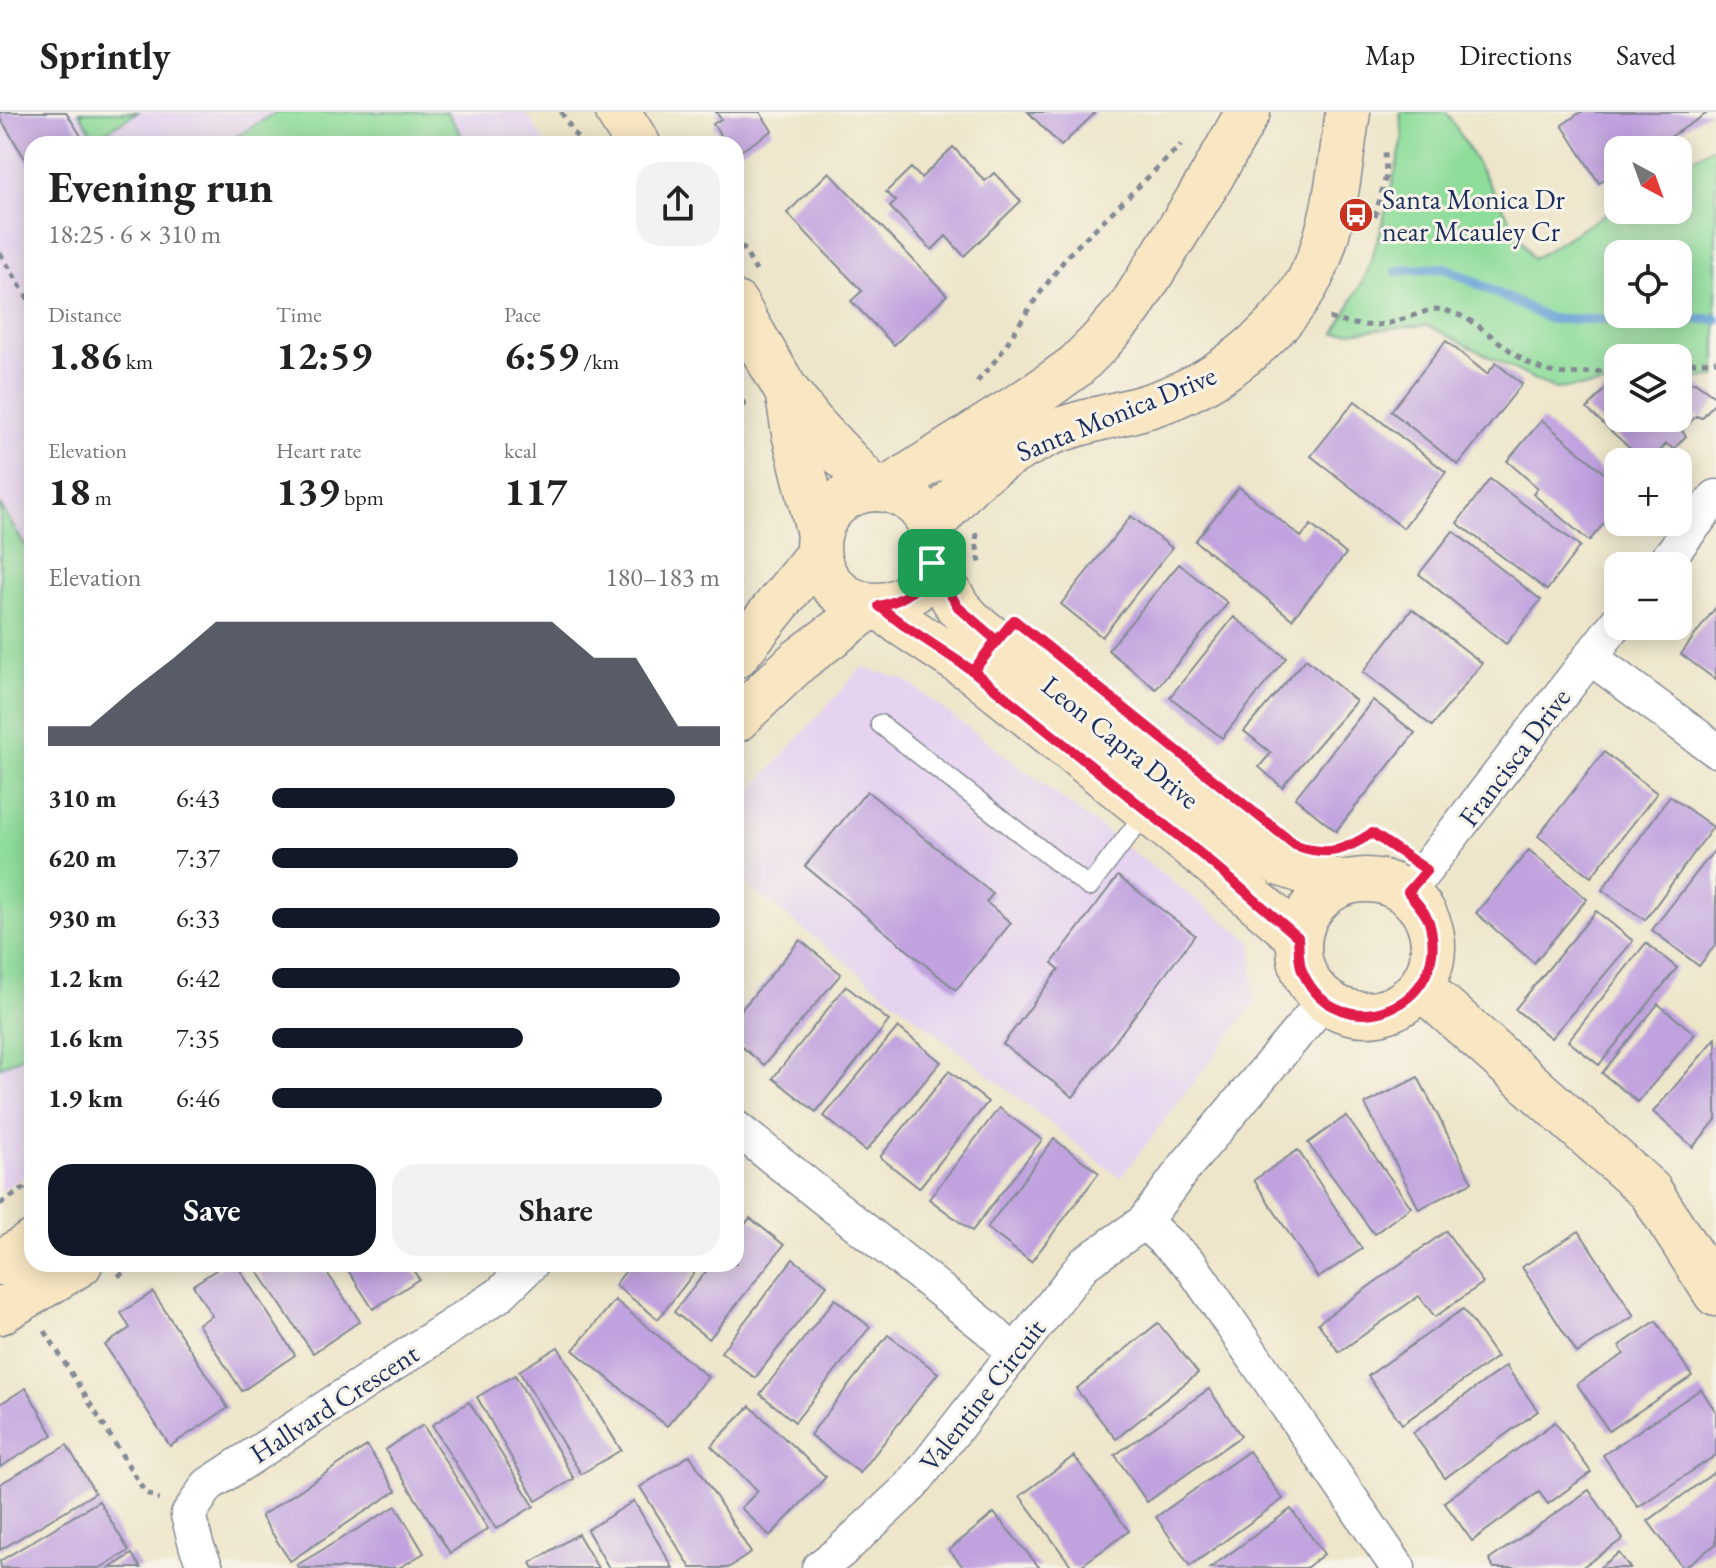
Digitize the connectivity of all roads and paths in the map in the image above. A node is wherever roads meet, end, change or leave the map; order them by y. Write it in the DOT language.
graph roads {
  1 [pos="561,112"];
  2 [pos="618,112"];
  3 [pos="1248,112"];
  4 [pos="1348,112"];
  5 [pos="576,136"];
  6 [pos="633,136"];
  7 [pos="1184,141"];
  8 [pos="1385,146"];
  9 [pos="1372,226"];
  10 [pos="0,253"];
  11 [pos="24,292"];
  12 [pos="1333,306"];
  13 [pos="744,318"];
  14 [pos="1327,318"];
  15 [pos="1319,327"];
  16 [pos="1716,361"];
  17 [pos="1692,363"];
  18 [pos="1604,370"];
  19 [pos="974,386"];
  20 [pos="786,390"];
  21 [pos="744,404"];
  22 [pos="749,412"];
  23 [pos="880,489"];
  24 [pos="1716,497"];
  25 [pos="978,525"];
  26 [pos="819,544"];
  27 [pos="932,545"];
  28 [pos="1673,552"];
  29 [pos="981,567"];
  30 [pos="875,606"];
  31 [pos="1604,639"];
  32 [pos="744,645"];
  33 [pos="1590,657"];
  34 [pos="744,712"];
  35 [pos="880,724"];
  36 [pos="1716,750"];
  37 [pos="1146,812"];
  38 [pos="1341,867"];
  39 [pos="1418,881"];
  40 [pos="1298,937"];
  41 [pos="1421,987"];
  42 [pos="1324,1001"];
  43 [pos="744,1134"];
  44 [pos="24,1188"];
  45 [pos="0,1204"];
  46 [pos="1144,1222"];
  47 [pos="24,1248"];
  48 [pos="0,1263"];
  49 [pos="71,1272"];
  50 [pos="523,1272"];
  51 [pos="1716,1294"];
  52 [pos="20,1318"];
  53 [pos="1014,1353"];
  54 [pos="188,1515"];
  55 [pos="206,1568"];
  56 [pos="819,1568"];
  57 [pos="1398,1568"];
  1 -- 5 [label="path"];
  2 -- 6 [label="street"];
  3 -- 23 [label="street, Santa Monica Drive"];
  4 -- 27 [label="street, Santa Monica Drive"];
  7 -- 19 [label="path"];
  8 -- 9 [label="path"];
  10 -- 11 [label="path"];
  12 -- 14 [label="path"];
  13 -- 20 [label="street"];
  14 -- 15 [label="path"];
  14 -- 18 [label="path"];
  16 -- 17 [label="path"];
  20 -- 23 [label="street"];
  20 -- 26 [label="street"];
  21 -- 22 [label="path"];
  23 -- 26 [label="street"];
  23 -- 27 [label="street"];
  24 -- 28 [label="street"];
  25 -- 29 [label="path"];
  26 -- 30 [label="street"];
  26 -- 32 [label="street"];
  27 -- 30 [label="street"];
  27 -- 38 [label="street, Leon Capra Drive"];
  30 -- 34 [label="street"];
  30 -- 37 [label="street, Leon Capra Drive"];
  31 -- 33 [label="street, Francisca Drive"];
  33 -- 36 [label="street"];
  33 -- 39 [label="street, Francisca Drive"];
  35 -- 37 [label="lane"];
  37 -- 40 [label="street, Leon Capra Drive"];
  38 -- 39 [label="street"];
  38 -- 39 [label="path"];
  38 -- 40 [label="street"];
  39 -- 41 [label="street"];
  40 -- 42 [label="street"];
  41 -- 42 [label="street"];
  41 -- 51 [label="street"];
  42 -- 46 [label="street, Valentine Circuit"];
  43 -- 53 [label="street"];
  44 -- 45 [label="path"];
  46 -- 53 [label="street, Valentine Circuit"];
  46 -- 57 [label="street"];
  47 -- 48 [label="street"];
  49 -- 52 [label="street"];
  50 -- 54 [label="street, Hallvard Crescent"];
  52 -- 54 [label="path"];
  53 -- 56 [label="street, Valentine Circuit"];
  54 -- 55 [label="street"];
}
